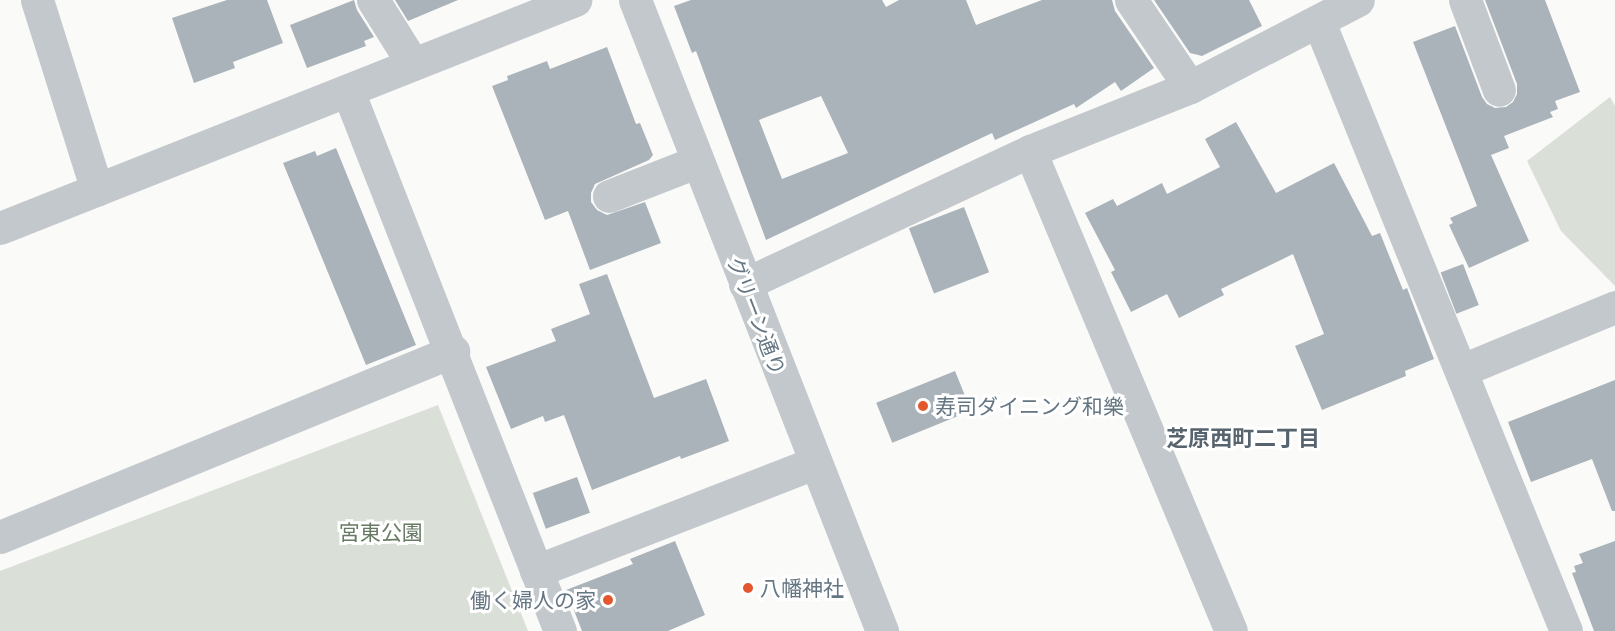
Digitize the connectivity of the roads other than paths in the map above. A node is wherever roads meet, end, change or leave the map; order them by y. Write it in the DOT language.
graph roads {
  1 [pos="37,0"];
  2 [pos="373,0"];
  3 [pos="575,0"];
  4 [pos="635,0"];
  5 [pos="1131,0"];
  6 [pos="1358,0"];
  7 [pos="1465,0"];
  8 [pos="1319,22"];
  9 [pos="412,64"];
  10 [pos="1190,87"];
  11 [pos="1499,90"];
  12 [pos="348,91"];
  13 [pos="1030,151"];
  14 [pos="696,162"];
  15 [pos="97,190"];
  16 [pos="609,196"];
  17 [pos="0,228"];
  18 [pos="745,284"];
  19 [pos="1615,307"];
  20 [pos="453,351"];
  21 [pos="1472,366"];
  22 [pos="814,463"];
  23 [pos="0,537"];
  24 [pos="536,571"];
  25 [pos="560,631"];
  26 [pos="882,631"];
  27 [pos="1231,631"];
  28 [pos="1566,631"];
  1 -- 15 [label="street"];
  2 -- 9 [label="street"];
  3 -- 9 [label="street"];
  4 -- 14 [label="street, グリーン通り"];
  5 -- 10 [label="street"];
  6 -- 8 [label="street"];
  7 -- 11 [label="street"];
  8 -- 10 [label="street"];
  8 -- 28 [label="street"];
  9 -- 12 [label="street"];
  10 -- 13 [label="street"];
  12 -- 15 [label="street"];
  12 -- 20 [label="street"];
  13 -- 18 [label="street"];
  13 -- 27 [label="street"];
  14 -- 16 [label="street"];
  14 -- 18 [label="street, グリーン通り"];
  15 -- 17 [label="street"];
  18 -- 22 [label="street, グリーン通り"];
  19 -- 21 [label="street"];
  20 -- 23 [label="street"];
  20 -- 24 [label="street"];
  22 -- 24 [label="street"];
  22 -- 26 [label="street, グリーン通り"];
  24 -- 25 [label="street"];
}
